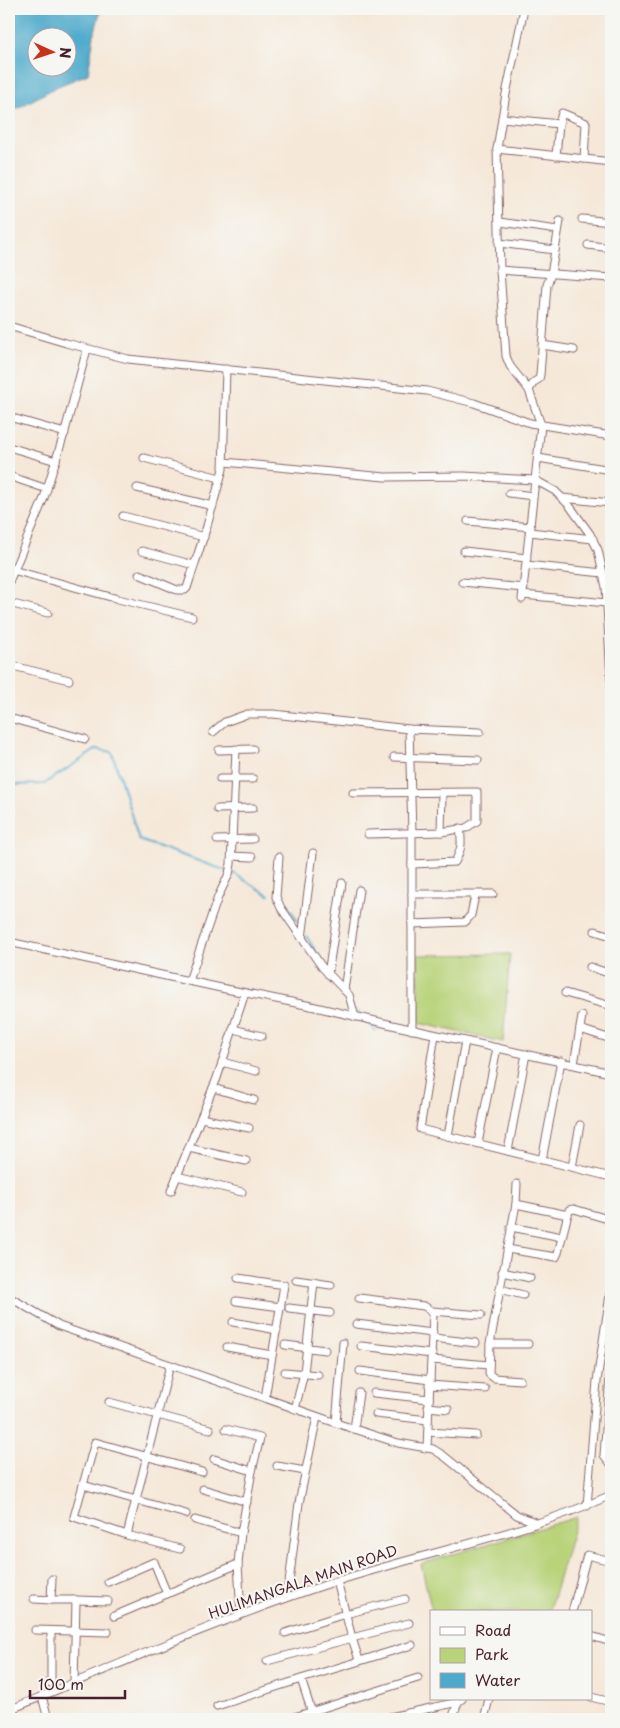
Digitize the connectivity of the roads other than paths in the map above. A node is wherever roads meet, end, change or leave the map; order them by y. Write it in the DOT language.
graph roads {
  1 [pos="524,9"];
  2 [pos="502,118"];
  3 [pos="559,124"];
  4 [pos="497,149"];
  5 [pos="556,156"];
  6 [pos="584,159"];
  7 [pos="611,162"];
  8 [pos="582,219"];
  9 [pos="560,221"];
  10 [pos="500,222"];
  11 [pos="611,222"];
  12 [pos="558,230"];
  13 [pos="499,243"];
  14 [pos="588,245"];
  15 [pos="611,248"];
  16 [pos="555,250"];
  17 [pos="500,270"];
  18 [pos="551,274"];
  19 [pos="611,278"];
  20 [pos="9,326"];
  21 [pos="542,346"];
  22 [pos="87,349"];
  23 [pos="574,350"];
  24 [pos="226,370"];
  25 [pos="529,390"];
  26 [pos="9,417"];
  27 [pos="541,425"];
  28 [pos="65,433"];
  29 [pos="611,436"];
  30 [pos="9,447"];
  31 [pos="144,458"];
  32 [pos="538,458"];
  33 [pos="56,461"];
  34 [pos="224,462"];
  35 [pos="611,470"];
  36 [pos="9,476"];
  37 [pos="220,478"];
  38 [pos="535,480"];
  39 [pos="138,488"];
  40 [pos="47,489"];
  41 [pos="509,493"];
  42 [pos="533,496"];
  43 [pos="562,498"];
  44 [pos="610,503"];
  45 [pos="213,506"];
  46 [pos="123,516"];
  47 [pos="468,521"];
  48 [pos="530,529"];
  49 [pos="204,537"];
  50 [pos="593,539"];
  51 [pos="142,551"];
  52 [pos="464,551"];
  53 [pos="527,562"];
  54 [pos="194,565"];
  55 [pos="11,570"];
  56 [pos="603,573"];
  57 [pos="139,574"];
  58 [pos="9,582"];
  59 [pos="462,582"];
  60 [pos="523,594"];
  61 [pos="9,602"];
  62 [pos="607,604"];
  63 [pos="48,613"];
  64 [pos="192,617"];
  65 [pos="9,665"];
  66 [pos="69,680"];
  67 [pos="611,680"];
  68 [pos="9,718"];
  69 [pos="409,729"];
  70 [pos="213,732"];
  71 [pos="480,732"];
  72 [pos="85,739"];
  73 [pos="236,749"];
  74 [pos="253,749"];
  75 [pos="218,750"];
  76 [pos="394,757"];
  77 [pos="409,758"];
  78 [pos="478,760"];
  79 [pos="235,778"];
  80 [pos="220,779"];
  81 [pos="253,779"];
  82 [pos="353,793"];
  83 [pos="410,793"];
  84 [pos="442,793"];
  85 [pos="234,808"];
  86 [pos="253,808"];
  87 [pos="217,809"];
  88 [pos="460,828"];
  89 [pos="412,832"];
  90 [pos="442,832"];
  91 [pos="368,834"];
  92 [pos="233,839"];
  93 [pos="252,839"];
  94 [pos="217,840"];
  95 [pos="313,853"];
  96 [pos="232,856"];
  97 [pos="252,857"];
  98 [pos="279,857"];
  99 [pos="412,864"];
  100 [pos="342,883"];
  101 [pos="359,890"];
  102 [pos="412,894"];
  103 [pos="493,894"];
  104 [pos="475,895"];
  105 [pos="412,924"];
  106 [pos="595,931"];
  107 [pos="611,936"];
  108 [pos="302,938"];
  109 [pos="9,942"];
  110 [pos="590,967"];
  111 [pos="329,972"];
  112 [pos="611,974"];
  113 [pos="189,981"];
  114 [pos="343,989"];
  115 [pos="245,993"];
  116 [pos="565,993"];
  117 [pos="611,1006"];
  118 [pos="582,1016"];
  119 [pos="355,1017"];
  120 [pos="233,1029"];
  121 [pos="580,1029"];
  122 [pos="412,1030"];
  123 [pos="435,1035"];
  124 [pos="262,1036"];
  125 [pos="611,1039"];
  126 [pos="465,1041"];
  127 [pos="497,1048"];
  128 [pos="526,1054"];
  129 [pos="561,1061"];
  130 [pos="222,1062"];
  131 [pos="574,1064"];
  132 [pos="256,1071"];
  133 [pos="611,1073"];
  134 [pos="213,1088"];
  135 [pos="254,1100"];
  136 [pos="201,1118"];
  137 [pos="580,1125"];
  138 [pos="249,1128"];
  139 [pos="448,1136"];
  140 [pos="478,1143"];
  141 [pos="189,1148"];
  142 [pos="508,1152"];
  143 [pos="542,1160"];
  144 [pos="246,1161"];
  145 [pos="572,1168"];
  146 [pos="177,1176"];
  147 [pos="611,1177"];
  148 [pos="517,1184"];
  149 [pos="171,1191"];
  150 [pos="242,1192"];
  151 [pos="516,1204"];
  152 [pos="568,1215"];
  153 [pos="611,1220"];
  154 [pos="511,1227"];
  155 [pos="562,1237"];
  156 [pos="507,1248"];
  157 [pos="502,1272"];
  158 [pos="238,1278"];
  159 [pos="530,1278"];
  160 [pos="296,1280"];
  161 [pos="314,1282"];
  162 [pos="332,1285"];
  163 [pos="611,1288"];
  164 [pos="500,1289"];
  165 [pos="523,1295"];
  166 [pos="9,1297"];
  167 [pos="359,1298"];
  168 [pos="236,1301"];
  169 [pos="280,1307"];
  170 [pos="289,1308"];
  171 [pos="311,1311"];
  172 [pos="432,1311"];
  173 [pos="330,1313"];
  174 [pos="481,1314"];
  175 [pos="233,1322"];
  176 [pos="356,1324"];
  177 [pos="277,1330"];
  178 [pos="433,1336"];
  179 [pos="343,1343"];
  180 [pos="476,1343"];
  181 [pos="490,1344"];
  182 [pos="528,1344"];
  183 [pos="285,1345"];
  184 [pos="362,1346"];
  185 [pos="228,1347"];
  186 [pos="307,1348"];
  187 [pos="324,1350"];
  188 [pos="272,1356"];
  189 [pos="432,1357"];
  190 [pos="611,1364"];
  191 [pos="170,1365"];
  192 [pos="489,1365"];
  193 [pos="360,1370"];
  194 [pos="285,1372"];
  195 [pos="304,1374"];
  196 [pos="318,1375"];
  197 [pos="520,1380"];
  198 [pos="430,1382"];
  199 [pos="484,1388"];
  200 [pos="374,1393"];
  201 [pos="359,1394"];
  202 [pos="265,1398"];
  203 [pos="429,1399"];
  204 [pos="109,1402"];
  205 [pos="428,1407"];
  206 [pos="295,1409"];
  207 [pos="448,1409"];
  208 [pos="376,1414"];
  209 [pos="158,1415"];
  210 [pos="317,1416"];
  211 [pos="428,1420"];
  212 [pos="336,1423"];
  213 [pos="210,1429"];
  214 [pos="226,1429"];
  215 [pos="354,1429"];
  216 [pos="428,1432"];
  217 [pos="476,1435"];
  218 [pos="427,1448"];
  219 [pos="147,1458"];
  220 [pos="214,1459"];
  221 [pos="611,1464"];
  222 [pos="277,1466"];
  223 [pos="252,1470"];
  224 [pos="305,1471"];
  225 [pos="202,1472"];
  226 [pos="83,1485"];
  227 [pos="203,1489"];
  228 [pos="611,1495"];
  229 [pos="136,1500"];
  230 [pos="247,1502"];
  231 [pos="587,1506"];
  232 [pos="186,1514"];
  233 [pos="195,1520"];
  234 [pos="537,1523"];
  235 [pos="241,1533"];
  236 [pos="128,1535"];
  237 [pos="180,1549"];
  238 [pos="611,1561"];
  239 [pos="238,1564"];
  240 [pos="52,1579"];
  241 [pos="337,1581"];
  242 [pos="108,1582"];
  243 [pos="167,1594"];
  244 [pos="286,1598"];
  245 [pos="34,1599"];
  246 [pos="405,1599"];
  247 [pos="51,1600"];
  248 [pos="76,1600"];
  249 [pos="108,1601"];
  250 [pos="572,1610"];
  251 [pos="241,1614"];
  252 [pos="345,1614"];
  253 [pos="114,1616"];
  254 [pos="409,1623"];
  255 [pos="35,1630"];
  256 [pos="51,1631"];
  257 [pos="75,1632"];
  258 [pos="108,1632"];
  259 [pos="285,1633"];
  260 [pos="592,1636"];
  261 [pos="352,1638"];
  262 [pos="611,1642"];
  263 [pos="412,1645"];
  264 [pos="359,1660"];
  265 [pos="268,1661"];
  266 [pos="418,1678"];
  267 [pos="301,1679"];
  268 [pos="74,1682"];
  269 [pos="51,1683"];
  270 [pos="42,1696"];
  271 [pos="592,1698"];
  272 [pos="489,1700"];
  273 [pos="460,1701"];
  274 [pos="611,1702"];
  275 [pos="217,1706"];
  276 [pos="9,1710"];
  277 [pos="311,1711"];
  278 [pos="48,1719"];
  279 [pos="288,1719"];
  280 [pos="314,1719"];
  281 [pos="381,1719"];
  282 [pos="452,1719"];
  283 [pos="484,1719"];
  1 -- 2 [label="street"];
  2 -- 3 [label="street"];
  2 -- 4 [label="street"];
  3 -- 5 [label="street"];
  3 -- 6 [label="street"];
  4 -- 5 [label="street"];
  4 -- 10 [label="street"];
  5 -- 6 [label="street"];
  6 -- 7 [label="street"];
  8 -- 11 [label="street"];
  9 -- 12 [label="street"];
  10 -- 12 [label="street"];
  10 -- 13 [label="street"];
  12 -- 16 [label="street"];
  13 -- 16 [label="street"];
  13 -- 17 [label="street"];
  14 -- 15 [label="street"];
  16 -- 18 [label="street"];
  17 -- 18 [label="street"];
  17 -- 25 [label="street"];
  18 -- 19 [label="street"];
  18 -- 21 [label="street"];
  20 -- 22 [label="street"];
  21 -- 23 [label="street"];
  21 -- 25 [label="street"];
  22 -- 24 [label="street"];
  22 -- 28 [label="street"];
  24 -- 27 [label="street"];
  24 -- 34 [label="street"];
  25 -- 27 [label="street"];
  26 -- 28 [label="street"];
  27 -- 29 [label="street"];
  27 -- 32 [label="street"];
  28 -- 33 [label="street"];
  30 -- 33 [label="street"];
  31 -- 37 [label="street"];
  32 -- 35 [label="street"];
  32 -- 38 [label="street"];
  33 -- 40 [label="street"];
  34 -- 37 [label="street"];
  34 -- 38 [label="street"];
  36 -- 40 [label="street"];
  37 -- 45 [label="street"];
  38 -- 42 [label="street"];
  38 -- 43 [label="street"];
  39 -- 45 [label="street"];
  40 -- 55 [label="street"];
  41 -- 42 [label="street"];
  42 -- 48 [label="street"];
  43 -- 44 [label="street"];
  43 -- 50 [label="street"];
  45 -- 49 [label="street"];
  46 -- 49 [label="street"];
  47 -- 48 [label="street"];
  48 -- 50 [label="street"];
  48 -- 53 [label="street"];
  49 -- 54 [label="street"];
  50 -- 56 [label="street"];
  51 -- 54 [label="street"];
  52 -- 53 [label="street"];
  53 -- 56 [label="street"];
  53 -- 60 [label="street"];
  54 -- 57 [label="street"];
  55 -- 58 [label="street"];
  55 -- 64 [label="street"];
  56 -- 62 [label="street"];
  59 -- 60 [label="street"];
  60 -- 62 [label="street"];
  61 -- 63 [label="street"];
  62 -- 67 [label="street"];
  65 -- 66 [label="street"];
  68 -- 72 [label="street"];
  69 -- 70 [label="street"];
  69 -- 71 [label="street"];
  69 -- 77 [label="street"];
  73 -- 74 [label="street"];
  73 -- 75 [label="street"];
  73 -- 79 [label="street"];
  76 -- 77 [label="street"];
  77 -- 78 [label="street"];
  77 -- 83 [label="street"];
  79 -- 80 [label="street"];
  79 -- 81 [label="street"];
  79 -- 85 [label="street"];
  82 -- 83 [label="street"];
  83 -- 84 [label="street"];
  83 -- 89 [label="street"];
  84 -- 88 [label="street"];
  84 -- 90 [label="street"];
  85 -- 86 [label="street"];
  85 -- 87 [label="street"];
  85 -- 92 [label="street"];
  88 -- 90 [label="street"];
  88 -- 99 [label="street"];
  89 -- 90 [label="street"];
  89 -- 91 [label="street"];
  89 -- 99 [label="street"];
  92 -- 93 [label="street"];
  92 -- 94 [label="street"];
  92 -- 96 [label="street"];
  95 -- 108 [label="street"];
  96 -- 97 [label="street"];
  96 -- 113 [label="street"];
  98 -- 108 [label="street"];
  99 -- 102 [label="street"];
  100 -- 111 [label="street"];
  101 -- 114 [label="street"];
  102 -- 104 [label="street"];
  102 -- 105 [label="street"];
  103 -- 104 [label="street"];
  104 -- 105 [label="street"];
  105 -- 122 [label="street"];
  106 -- 107 [label="street"];
  108 -- 111 [label="street"];
  109 -- 113 [label="street"];
  110 -- 112 [label="street"];
  111 -- 114 [label="street"];
  113 -- 115 [label="street"];
  114 -- 119 [label="street"];
  115 -- 119 [label="street"];
  115 -- 120 [label="street"];
  116 -- 117 [label="street"];
  118 -- 121 [label="street"];
  119 -- 122 [label="street"];
  120 -- 124 [label="street"];
  120 -- 130 [label="street"];
  121 -- 125 [label="street"];
  121 -- 131 [label="street"];
  122 -- 123 [label="street"];
  123 -- 126 [label="street"];
  123 -- 139 [label="street"];
  126 -- 127 [label="street"];
  126 -- 139 [label="street"];
  127 -- 128 [label="street"];
  127 -- 140 [label="street"];
  128 -- 129 [label="street"];
  128 -- 142 [label="street"];
  129 -- 131 [label="street"];
  129 -- 143 [label="street"];
  130 -- 132 [label="street"];
  130 -- 134 [label="street"];
  131 -- 133 [label="street"];
  134 -- 135 [label="street"];
  134 -- 136 [label="street"];
  136 -- 138 [label="street"];
  136 -- 141 [label="street"];
  137 -- 145 [label="street"];
  139 -- 140 [label="street"];
  140 -- 142 [label="street"];
  141 -- 144 [label="street"];
  141 -- 146 [label="street"];
  142 -- 143 [label="street"];
  143 -- 145 [label="street"];
  145 -- 147 [label="street"];
  146 -- 149 [label="street"];
  146 -- 150 [label="street"];
  148 -- 151 [label="street"];
  151 -- 152 [label="street"];
  151 -- 154 [label="street"];
  152 -- 153 [label="street"];
  152 -- 155 [label="street"];
  154 -- 155 [label="street"];
  154 -- 156 [label="street"];
  155 -- 156 [label="street"];
  156 -- 157 [label="street"];
  157 -- 159 [label="street"];
  157 -- 164 [label="street"];
  158 -- 169 [label="street"];
  160 -- 161 [label="street"];
  161 -- 162 [label="street"];
  161 -- 171 [label="street"];
  163 -- 231 [label="street"];
  164 -- 165 [label="street"];
  164 -- 181 [label="street"];
  166 -- 191 [label="street"];
  167 -- 172 [label="street"];
  168 -- 169 [label="street"];
  169 -- 177 [label="street"];
  170 -- 171 [label="street"];
  171 -- 173 [label="street"];
  171 -- 186 [label="street"];
  172 -- 174 [label="street"];
  172 -- 178 [label="street"];
  175 -- 177 [label="street"];
  176 -- 178 [label="street"];
  177 -- 188 [label="street"];
  178 -- 180 [label="street"];
  178 -- 189 [label="street"];
  179 -- 212 [label="street"];
  181 -- 182 [label="street"];
  181 -- 192 [label="street"];
  183 -- 186 [label="street"];
  184 -- 189 [label="street"];
  185 -- 188 [label="street"];
  186 -- 187 [label="street"];
  186 -- 195 [label="street"];
  188 -- 202 [label="street"];
  189 -- 192 [label="street"];
  189 -- 198 [label="street"];
  190 -- 221 [label="street"];
  191 -- 202 [label="street"];
  191 -- 209 [label="street"];
  192 -- 197 [label="street"];
  193 -- 198 [label="street"];
  194 -- 195 [label="street"];
  195 -- 196 [label="street"];
  195 -- 206 [label="street"];
  198 -- 199 [label="street"];
  198 -- 203 [label="street"];
  200 -- 203 [label="street"];
  201 -- 215 [label="street"];
  202 -- 206 [label="street"];
  203 -- 205 [label="street"];
  204 -- 209 [label="street"];
  205 -- 207 [label="street"];
  205 -- 211 [label="street"];
  206 -- 210 [label="street"];
  208 -- 211 [label="street"];
  209 -- 213 [label="street"];
  209 -- 219 [label="street"];
  210 -- 212 [label="street"];
  210 -- 224 [label="street"];
  211 -- 216 [label="street"];
  212 -- 215 [label="street"];
  214 -- 223 [label="street"];
  215 -- 218 [label="street"];
  216 -- 217 [label="street"];
  216 -- 218 [label="street"];
  218 -- 234 [label="street"];
  219 -- 225 [label="street"];
  219 -- 226 [label="street"];
  219 -- 229 [label="street"];
  220 -- 223 [label="street"];
  222 -- 224 [label="street"];
  223 -- 230 [label="street"];
  224 -- 244 [label="street"];
  226 -- 229 [label="street"];
  226 -- 236 [label="street"];
  227 -- 230 [label="street"];
  228 -- 231 [label="street, HULIMANGALA MAIN ROAD"];
  229 -- 232 [label="street"];
  229 -- 236 [label="street"];
  230 -- 235 [label="street"];
  231 -- 234 [label="street, HULIMANGALA MAIN ROAD"];
  233 -- 235 [label="street"];
  234 -- 241 [label="street, HULIMANGALA MAIN ROAD"];
  235 -- 239 [label="street"];
  236 -- 237 [label="street"];
  238 -- 250 [label="street"];
  239 -- 243 [label="street"];
  239 -- 251 [label="street"];
  240 -- 247 [label="street"];
  241 -- 244 [label="street, HULIMANGALA MAIN ROAD"];
  241 -- 252 [label="street"];
  242 -- 243 [label="street"];
  243 -- 253 [label="street"];
  244 -- 251 [label="street, HULIMANGALA MAIN ROAD"];
  245 -- 247 [label="street"];
  246 -- 252 [label="street"];
  247 -- 248 [label="street"];
  248 -- 249 [label="street"];
  248 -- 257 [label="street"];
  251 -- 268 [label="street, HULIMANGALA MAIN ROAD"];
  252 -- 259 [label="street"];
  252 -- 261 [label="street"];
  254 -- 261 [label="street"];
  255 -- 256 [label="street"];
  256 -- 257 [label="street"];
  256 -- 269 [label="street"];
  257 -- 258 [label="street"];
  257 -- 268 [label="street"];
  260 -- 262 [label="street"];
  261 -- 264 [label="street"];
  261 -- 265 [label="street"];
  263 -- 264 [label="street"];
  264 -- 267 [label="street"];
  266 -- 277 [label="street"];
  267 -- 275 [label="street"];
  267 -- 277 [label="street"];
  268 -- 270 [label="street, HULIMANGALA MAIN ROAD"];
  270 -- 276 [label="street, HULIMANGALA MAIN ROAD"];
  270 -- 278 [label="street"];
  271 -- 274 [label="street"];
  272 -- 283 [label="street"];
  273 -- 281 [label="street"];
  273 -- 282 [label="street"];
  277 -- 279 [label="street"];
  277 -- 280 [label="street"];
}
